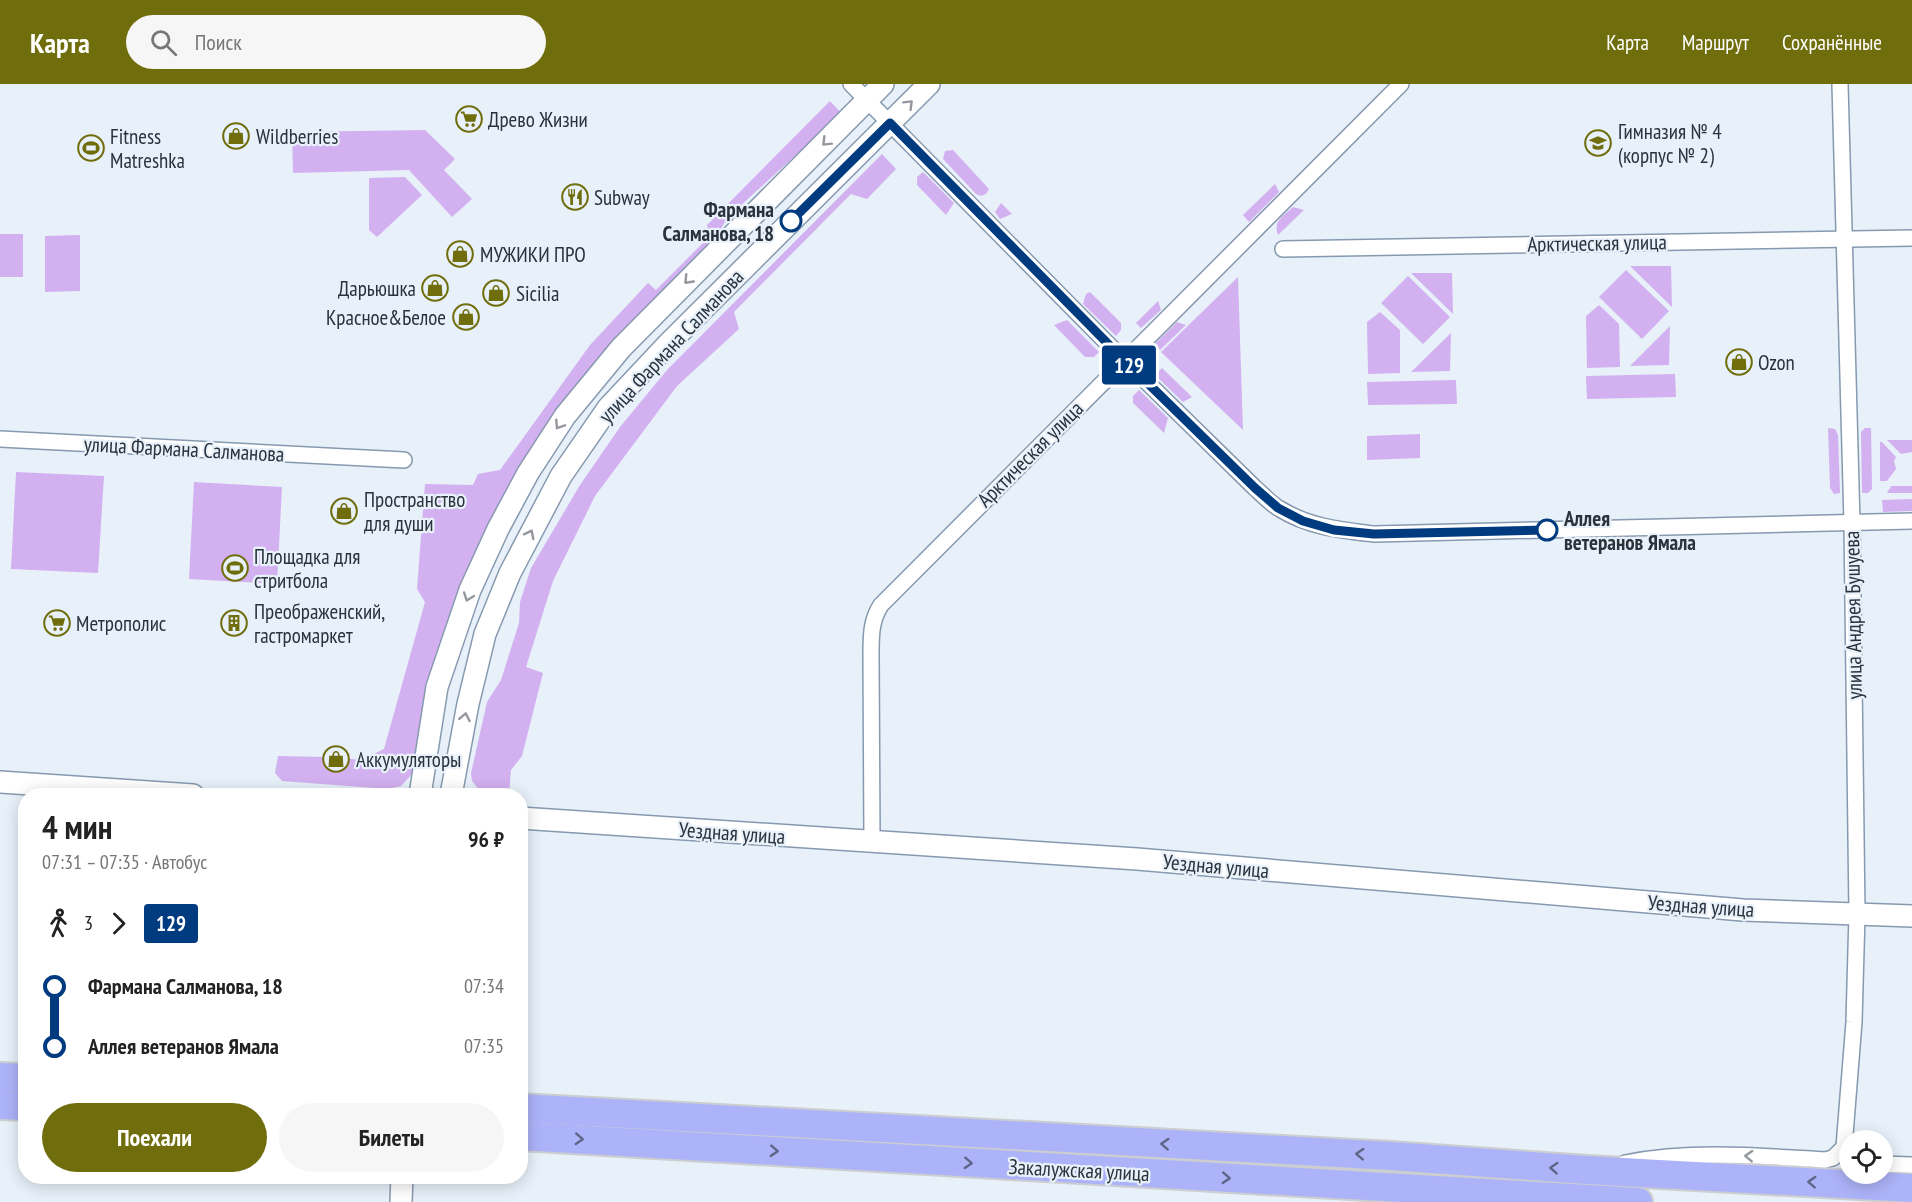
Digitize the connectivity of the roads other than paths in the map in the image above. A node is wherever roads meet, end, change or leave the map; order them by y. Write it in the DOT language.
graph roads {
  1 [pos="851,84"];
  2 [pos="883,84"];
  3 [pos="929,84"];
  4 [pos="1401,84"];
  5 [pos="1840,84"];
  6 [pos="867,100"];
  7 [pos="890,123"];
  8 [pos="1912,238"];
  9 [pos="1843,239"];
  10 [pos="1282,249"];
  11 [pos="1124,360"];
  12 [pos="0,439"];
  13 [pos="404,460"];
  14 [pos="1912,521"];
  15 [pos="1852,523"];
  16 [pos="0,782"];
  17 [pos="89,788"];
  18 [pos="421,788"];
  19 [pos="452,788"];
  20 [pos="528,819"];
  21 [pos="872,842"];
  22 [pos="1857,914"];
  23 [pos="1912,916"];
  24 [pos="0,1077"];
  25 [pos="18,1078"];
  26 [pos="0,1105"];
  27 [pos="18,1106"];
  28 [pos="528,1108"];
  29 [pos="1848,1130"];
  30 [pos="528,1137"];
  31 [pos="1839,1155"];
  32 [pos="1893,1164"];
  33 [pos="1912,1165"];
  34 [pos="1587,1170"];
  35 [pos="401,1184"];
  36 [pos="1912,1188"];
  37 [pos="1384,1195"];
  38 [pos="1481,1197"];
  39 [pos="1565,1199"];
  40 [pos="400,1202"];
  41 [pos="1638,1202"];
  1 -- 6 [label="street"];
  2 -- 6 [label="street, улица Фармана Салманова"];
  7 -- 3 [label="street, улица Фармана Салманова, one-way"];
  4 -- 11 [label="street, Арктическая улица"];
  5 -- 9 [label="street, улица Андрея Бушуева"];
  6 -- 7 [label="street"];
  6 -- 18 [label="street, улица Фармана Салманова, one-way"];
  7 -- 11 [label="street"];
  19 -- 7 [label="street, улица Фармана Салманова, one-way"];
  8 -- 9 [label="street, Арктическая улица"];
  9 -- 10 [label="street, Арктическая улица"];
  9 -- 15 [label="street, улица Андрея Бушуева"];
  11 -- 15 [label="street"];
  11 -- 21 [label="street, Арктическая улица"];
  12 -- 13 [label="street, улица Фармана Салманова"];
  14 -- 15 [label="street"];
  15 -- 22 [label="street, улица Андрея Бушуева"];
  16 -- 17 [label="street"];
  20 -- 21 [label="street, Уездная улица"];
  21 -- 22 [label="street, Уездная улица"];
  22 -- 23 [label="street, Уездная улица"];
  22 -- 29 [label="street, улица Андрея Бушуева"];
  24 -- 25 [label="highway"];
  26 -- 27 [label="highway"];
  34 -- 28 [label="highway, one-way"];
  30 -- 37 [label="highway, Закалужская улица, one-way"];
  31 -- 34 [label="street, one-way"];
  32 -- 33 [label="street"];
  36 -- 34 [label="highway, one-way"];
  35 -- 40 [label="street"];
  37 -- 38 [label="highway, Закалужская улица"];
  38 -- 39 [label="highway, Закалужская улица"];
  39 -- 41 [label="highway, Закалужская улица"];
}
